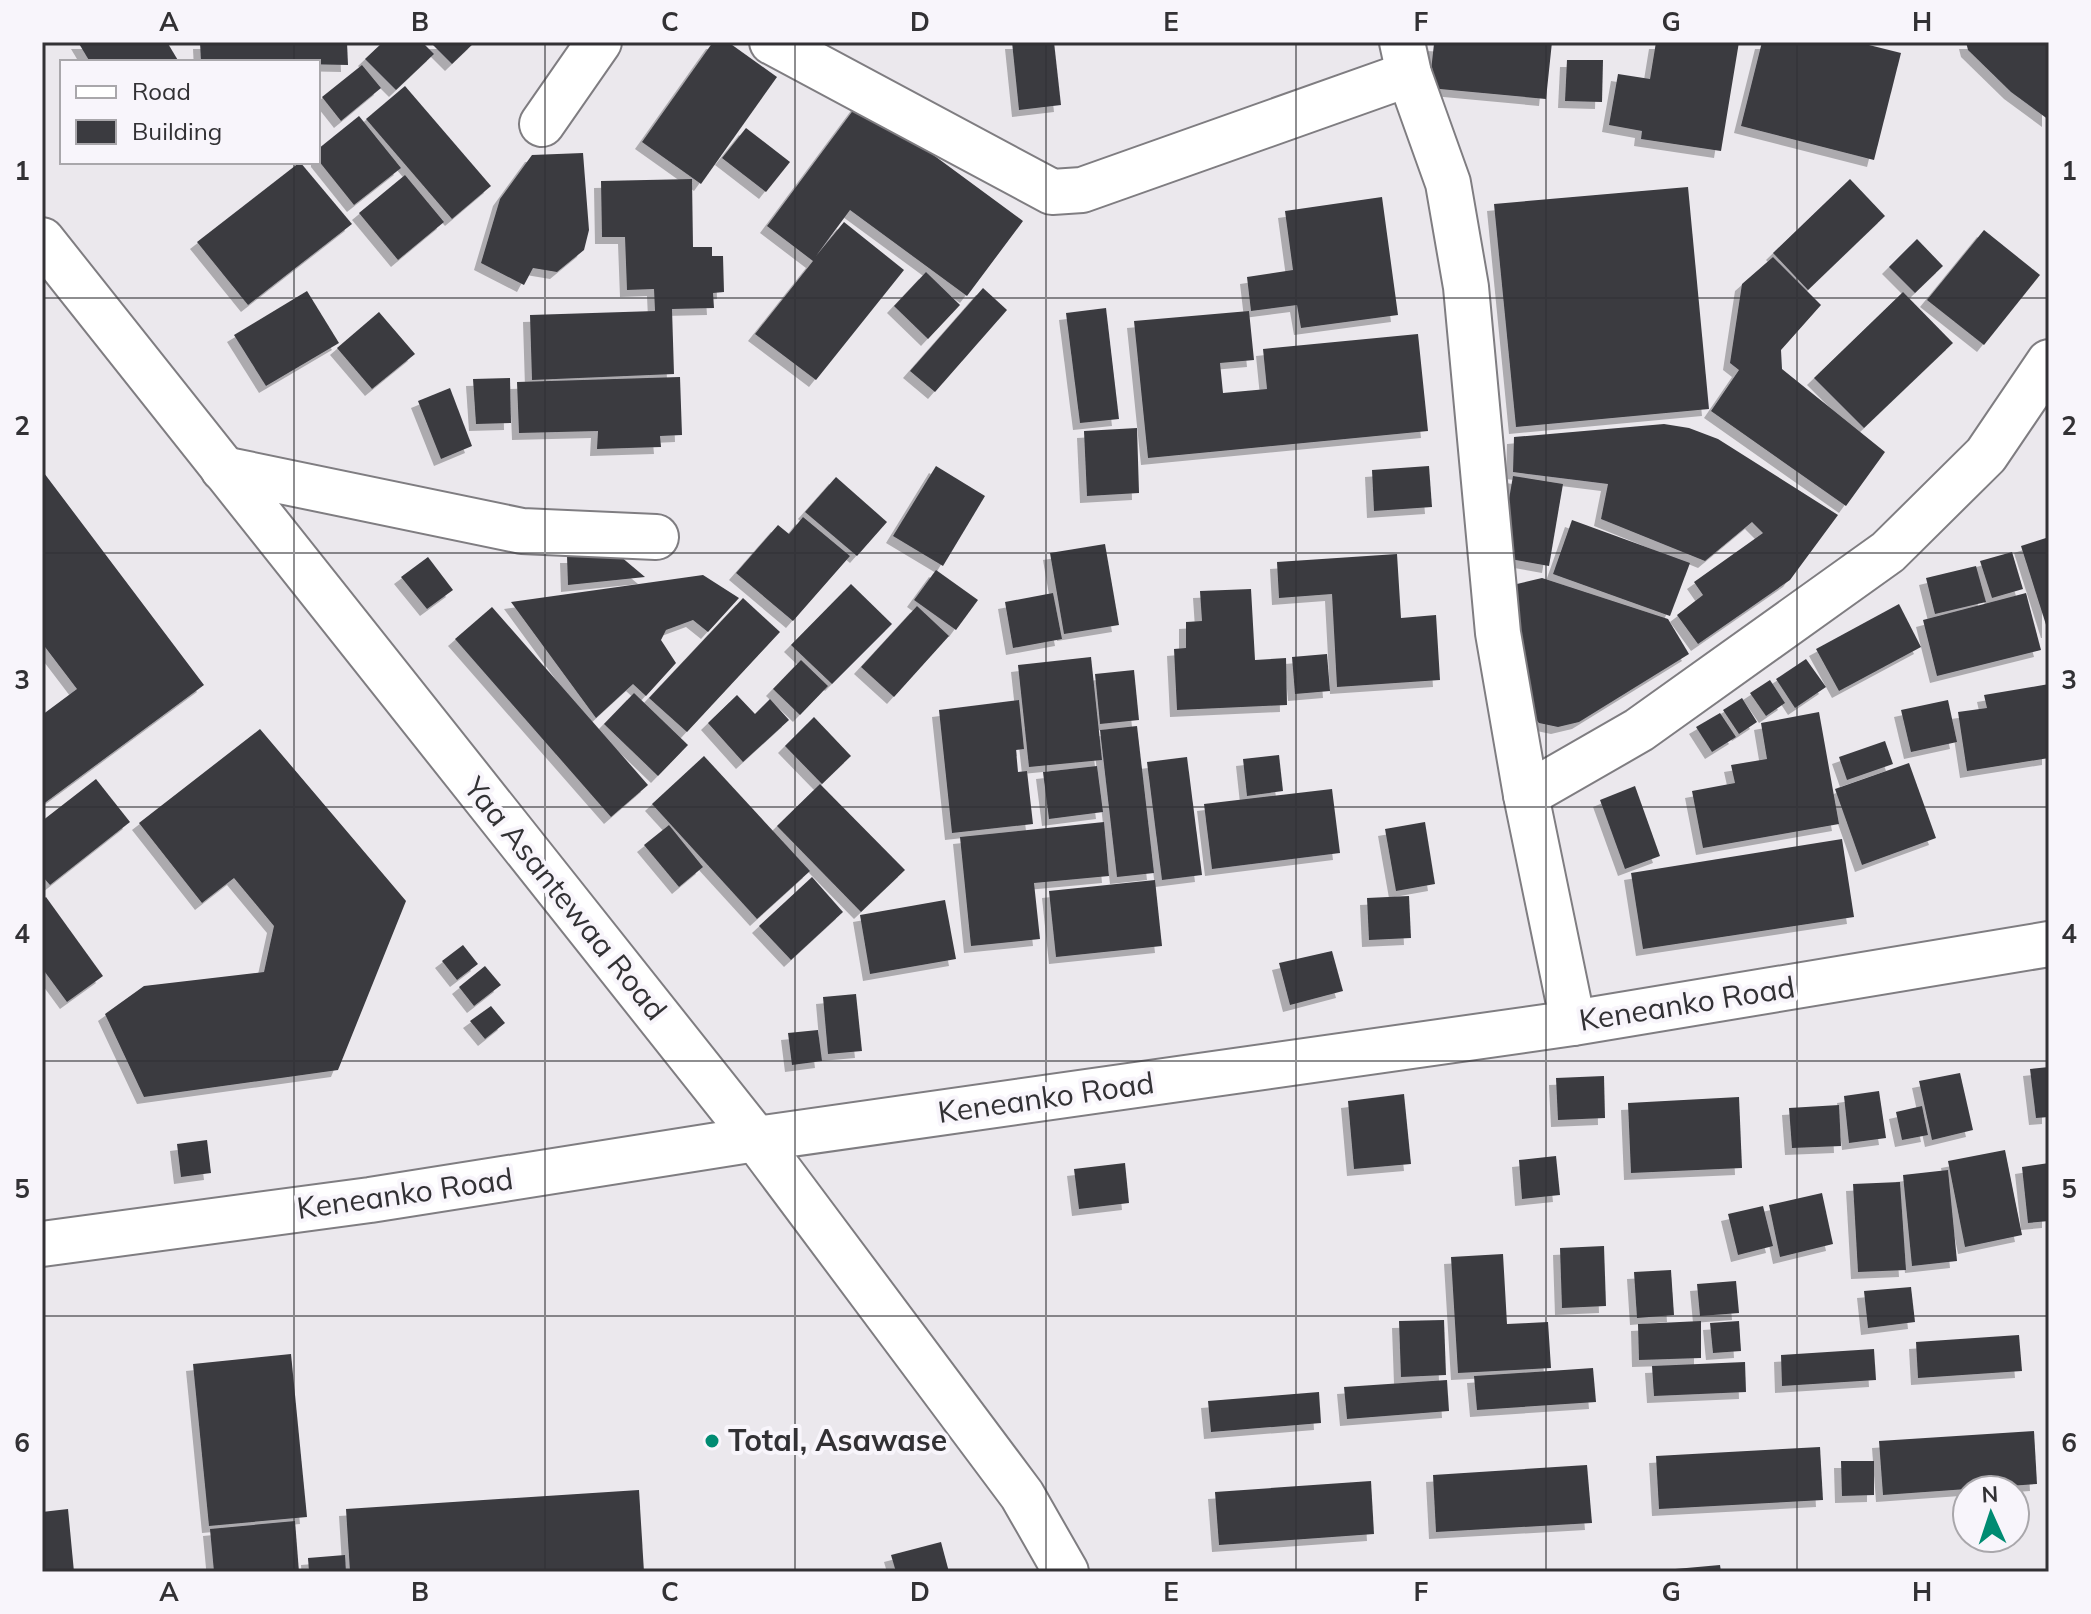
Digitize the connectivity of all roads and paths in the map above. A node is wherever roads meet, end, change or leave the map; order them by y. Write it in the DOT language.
graph roads {
  1 [pos="599,42"];
  2 [pos="772,42"];
  3 [pos="1405,58"];
  4 [pos="542,124"];
  5 [pos="42,240"];
  6 [pos="2049,362"];
  7 [pos="223,469"];
  8 [pos="656,537"];
  9 [pos="1526,795"];
  10 [pos="2049,944"];
  11 [pos="1573,1023"];
  12 [pos="756,1139"];
  13 [pos="42,1244"];
  14 [pos="1066,1572"];
  1 -- 4 [label="street"];
  2 -- 3 [label="street"];
  3 -- 9 [label="street"];
  5 -- 7 [label="street, Yaa Asantewaa Road"];
  6 -- 9 [label="street"];
  7 -- 8 [label="street"];
  7 -- 12 [label="street, Yaa Asantewaa Road"];
  9 -- 11 [label="street"];
  10 -- 11 [label="street, Keneanko Road"];
  11 -- 12 [label="street, Keneanko Road"];
  12 -- 13 [label="street, Keneanko Road"];
  12 -- 14 [label="street, Yaa Asantewaa Road"];
}
